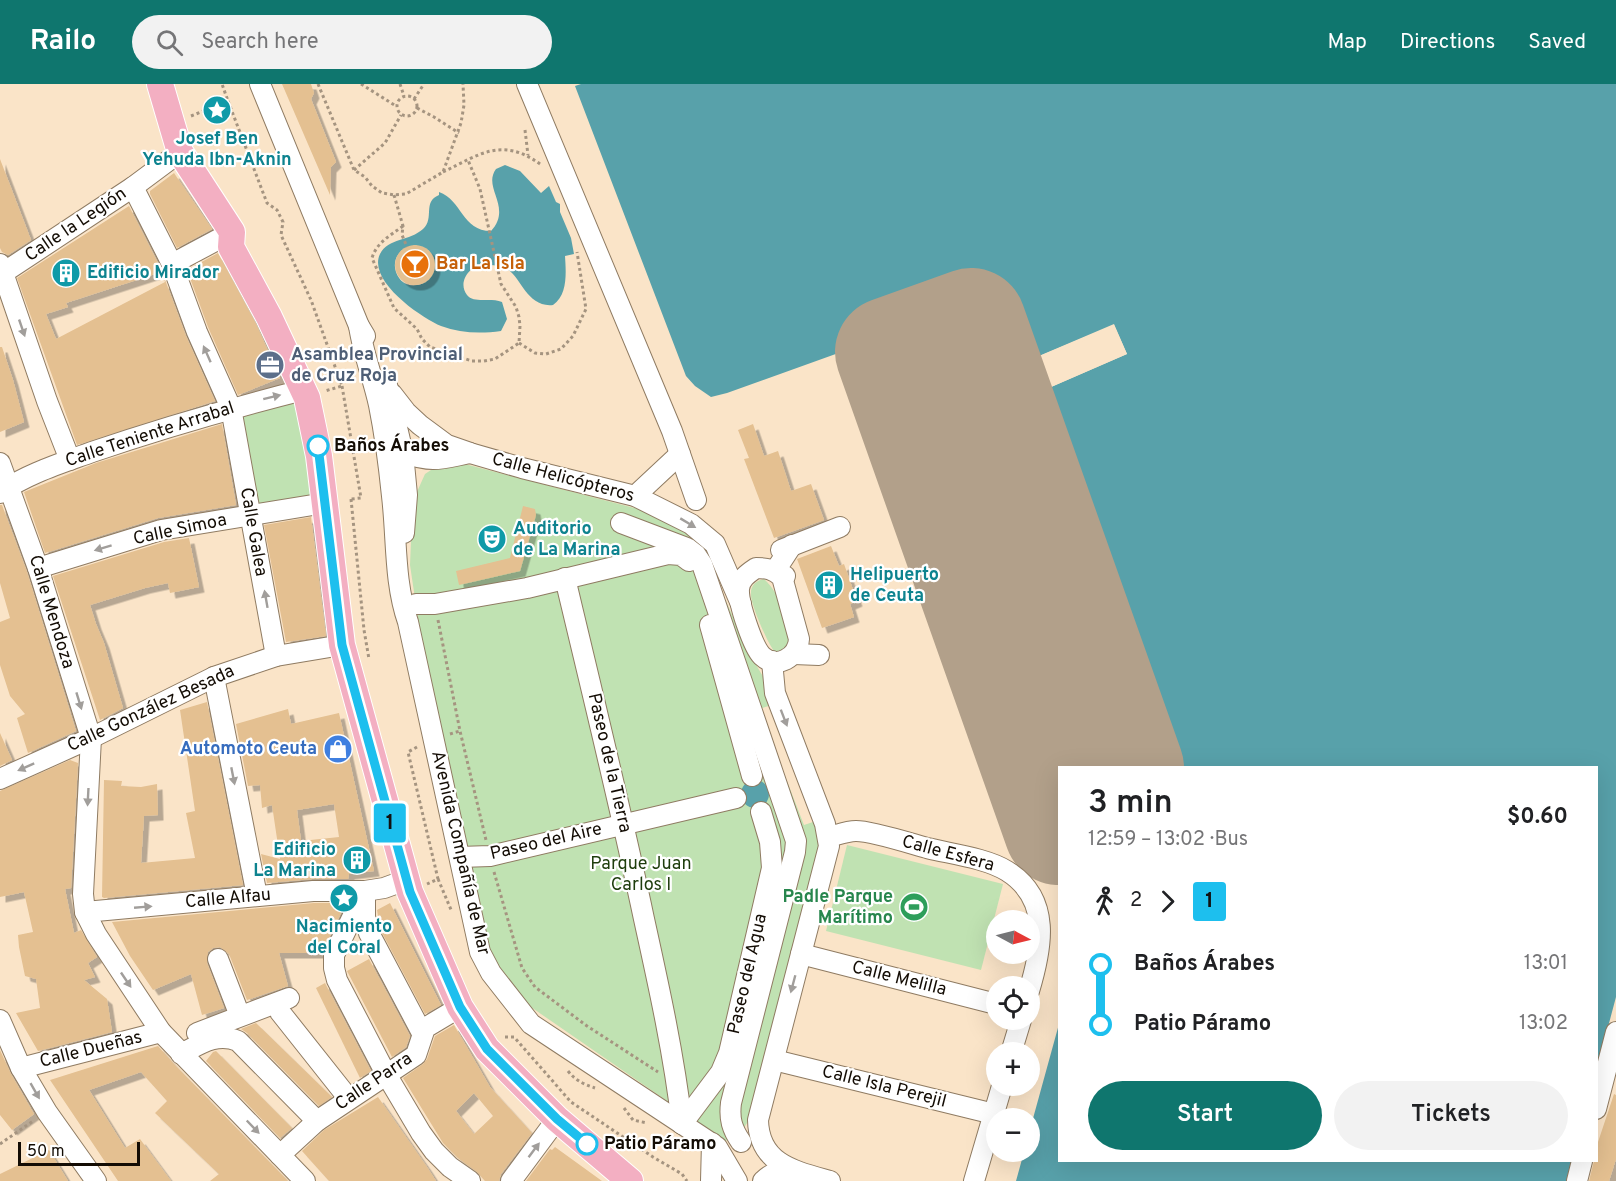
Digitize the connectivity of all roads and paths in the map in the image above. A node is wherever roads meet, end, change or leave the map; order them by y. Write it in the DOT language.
graph roads {
  1 [pos="160,84"];
  2 [pos="222,84"];
  3 [pos="260,84"];
  4 [pos="318,84"];
  5 [pos="362,84"];
  6 [pos="400,84"];
  7 [pos="424,84"];
  8 [pos="463,84"];
  9 [pos="527,84"];
  10 [pos="404,96"];
  11 [pos="414,99"];
  12 [pos="228,101"];
  13 [pos="396,106"];
  14 [pos="417,108"];
  15 [pos="401,115"];
  16 [pos="173,123"];
  17 [pos="459,133"];
  18 [pos="180,152"];
  19 [pos="468,160"];
  20 [pos="543,165"];
  21 [pos="354,170"];
  22 [pos="443,172"];
  23 [pos="133,187"];
  24 [pos="394,195"];
  25 [pos="403,226"];
  26 [pos="232,232"];
  27 [pos="407,247"];
  28 [pos="576,247"];
  29 [pos="172,264"];
  30 [pos="1,271"];
  31 [pos="519,343"];
  32 [pos="342,386"];
  33 [pos="305,394"];
  34 [pos="384,397"];
  35 [pos="231,408"];
  36 [pos="441,441"];
  37 [pos="404,453"];
  38 [pos="470,453"];
  39 [pos="680,454"];
  40 [pos="70,460"];
  41 [pos="436,461"];
  42 [pos="0,463"];
  43 [pos="5,489"];
  44 [pos="400,496"];
  45 [pos="635,496"];
  46 [pos="351,500"];
  47 [pos="696,500"];
  48 [pos="325,503"];
  49 [pos="250,516"];
  50 [pos="621,523"];
  51 [pos="840,527"];
  52 [pos="715,544"];
  53 [pos="792,545"];
  54 [pos="38,568"];
  55 [pos="755,569"];
  56 [pos="775,571"];
  57 [pos="565,578"];
  58 [pos="426,604"];
  59 [pos="741,604"];
  60 [pos="342,645"];
  61 [pos="797,647"];
  62 [pos="819,655"];
  63 [pos="276,656"];
  64 [pos="369,661"];
  65 [pos="772,661"];
  66 [pos="213,677"];
  67 [pos="91,738"];
  68 [pos="752,776"];
  69 [pos="0,778"];
  70 [pos="736,798"];
  71 [pos="761,812"];
  72 [pos="624,825"];
  73 [pos="829,837"];
  74 [pos="490,856"];
  75 [pos="460,857"];
  76 [pos="406,880"];
  77 [pos="365,891"];
  78 [pos="257,896"];
  79 [pos="85,912"];
  80 [pos="801,954"];
  81 [pos="218,959"];
  82 [pos="1033,976"];
  83 [pos="986,1001"];
  84 [pos="460,1007"];
  85 [pos="240,1016"];
  86 [pos="0,1020"];
  87 [pos="1616,1032"];
  88 [pos="422,1033"];
  89 [pos="171,1043"];
  90 [pos="774,1060"];
  91 [pos="21,1068"];
  92 [pos="386,1074"];
  93 [pos="678,1085"];
  94 [pos="349,1099"];
  95 [pos="1598,1101"];
  96 [pos="47,1112"];
  97 [pos="986,1112"];
  98 [pos="557,1119"];
  99 [pos="317,1121"];
  100 [pos="682,1124"];
  101 [pos="750,1137"];
  102 [pos="986,1141"];
  103 [pos="0,1144"];
  104 [pos="715,1145"];
  105 [pos="280,1155"];
  106 [pos="1582,1162"];
  107 [pos="795,1172"];
  108 [pos="96,1181"];
  109 [pos="305,1181"];
  110 [pos="470,1181"];
  111 [pos="511,1181"];
  112 [pos="630,1181"];
  113 [pos="711,1181"];
  114 [pos="737,1181"];
  115 [pos="763,1181"];
  116 [pos="830,1181"];
  117 [pos="974,1181"];
  118 [pos="1577,1181"];
  1 -- 16 [label="main road"];
  2 -- 12 [label="path"];
  3 -- 34 [label="street, Avenida Compañía de Mar"];
  4 -- 21 [label="path"];
  5 -- 13 [label="path"];
  6 -- 10 [label="path"];
  7 -- 11 [label="path"];
  8 -- 17 [label="path"];
  9 -- 39 [label="street"];
  10 -- 11 [label="path"];
  10 -- 13 [label="path"];
  11 -- 14 [label="path"];
  12 -- 16 [label="path"];
  12 -- 32 [label="path"];
  13 -- 15 [label="path"];
  14 -- 15 [label="path"];
  14 -- 17 [label="path"];
  15 -- 21 [label="path"];
  16 -- 18 [label="main road"];
  17 -- 22 [label="path"];
  18 -- 23 [label="street, Calle la Legión"];
  18 -- 26 [label="main road"];
  19 -- 20 [label="path"];
  19 -- 22 [label="path"];
  19 -- 31 [label="path"];
  21 -- 24 [label="path"];
  22 -- 24 [label="path"];
  23 -- 29 [label="street, Calle Galea"];
  23 -- 30 [label="street, Calle la Legión"];
  24 -- 25 [label="path"];
  25 -- 27 [label="path"];
  25 -- 31 [label="path"];
  26 -- 29 [label="street"];
  26 -- 33 [label="main road"];
  28 -- 31 [label="path"];
  35 -- 29 [label="street, Calle Galea, one-way"];
  30 -- 40 [label="street, one-way"];
  32 -- 33 [label="path"];
  32 -- 46 [label="path"];
  35 -- 33 [label="street, Calle Teniente Arrabal, one-way"];
  33 -- 48 [label="main road"];
  34 -- 36 [label="street, Calle Helicópteros"];
  34 -- 37 [label="street, Avenida Compañía de Mar"];
  34 -- 44 [label="street, Avenida Compañía de Mar"];
  35 -- 40 [label="street, Calle Teniente Arrabal"];
  35 -- 49 [label="street, Calle Galea"];
  36 -- 37 [label="street"];
  36 -- 38 [label="street, Calle Helicópteros"];
  37 -- 41 [label="street"];
  37 -- 44 [label="street"];
  38 -- 41 [label="street"];
  38 -- 45 [label="street, Calle Helicópteros"];
  39 -- 45 [label="street"];
  39 -- 47 [label="street"];
  40 -- 43 [label="street, Calle Teniente Arrabal"];
  41 -- 44 [label="street"];
  42 -- 43 [label="street, Calle Mendoza"];
  43 -- 54 [label="street, Calle Mendoza"];
  44 -- 75 [label="street, Avenida Compañía de Mar"];
  45 -- 52 [label="street, Calle Helicópteros, one-way"];
  46 -- 48 [label="path"];
  46 -- 64 [label="path"];
  48 -- 49 [label="street, Calle Simoa"];
  48 -- 60 [label="main road"];
  49 -- 54 [label="street, Calle Simoa, one-way"];
  63 -- 49 [label="street, Calle Galea, one-way"];
  50 -- 101 [label="street"];
  51 -- 53 [label="street"];
  52 -- 55 [label="street, Calle Helicópteros"];
  52 -- 59 [label="street, Calle Helicópteros"];
  53 -- 55 [label="street"];
  53 -- 56 [label="street"];
  54 -- 67 [label="street, Calle Mendoza, one-way"];
  55 -- 56 [label="street, Calle Helicópteros"];
  55 -- 59 [label="street, Calle Helicópteros"];
  56 -- 61 [label="street"];
  57 -- 58 [label="street"];
  57 -- 68 [label="street"];
  57 -- 72 [label="street, Paseo de la Tierra"];
  58 -- 74 [label="path"];
  59 -- 65 [label="street, Calle Helicópteros"];
  60 -- 63 [label="street, Calle González Besada"];
  60 -- 76 [label="main road"];
  61 -- 62 [label="street"];
  61 -- 65 [label="street"];
  63 -- 66 [label="street, Calle González Besada"];
  65 -- 73 [label="street, one-way"];
  66 -- 67 [label="street, Calle González Besada"];
  66 -- 78 [label="street, one-way"];
  67 -- 69 [label="street, Calle González Besada, one-way"];
  67 -- 79 [label="street, one-way"];
  68 -- 70 [label="street"];
  68 -- 71 [label="street"];
  70 -- 71 [label="street"];
  70 -- 72 [label="street, Paseo del Aire"];
  71 -- 100 [label="street, Paseo del Agua"];
  72 -- 74 [label="street, Paseo del Aire"];
  72 -- 93 [label="street, Paseo de la Tierra"];
  73 -- 80 [label="street"];
  73 -- 82 [label="street, Calle Esfera"];
  74 -- 75 [label="street, Paseo del Aire"];
  74 -- 93 [label="path"];
  75 -- 100 [label="street, Avenida Compañía de Mar"];
  76 -- 77 [label="street, Calle Alfau"];
  76 -- 84 [label="main road"];
  77 -- 78 [label="street, Calle Alfau"];
  77 -- 88 [label="street"];
  77 -- 92 [label="street"];
  79 -- 78 [label="street, Calle Alfau, one-way"];
  79 -- 89 [label="street, one-way"];
  80 -- 83 [label="street, Calle Melilla"];
  80 -- 90 [label="street, one-way"];
  81 -- 85 [label="street"];
  84 -- 88 [label="street, Calle Parra"];
  84 -- 98 [label="main road"];
  85 -- 89 [label="street, Calle Dueñas"];
  85 -- 94 [label="street, Calle Dueñas"];
  86 -- 91 [label="street"];
  87 -- 95 [label="street"];
  88 -- 92 [label="street, Calle Parra"];
  89 -- 91 [label="street, Calle Dueñas"];
  89 -- 99 [label="street"];
  89 -- 105 [label="street, one-way"];
  90 -- 97 [label="street, Calle Isla Perejil"];
  90 -- 101 [label="street"];
  91 -- 96 [label="street, one-way"];
  92 -- 94 [label="street, Calle Parra"];
  92 -- 110 [label="street"];
  93 -- 100 [label="street, Paseo de la Tierra"];
  94 -- 99 [label="street, Calle Parra"];
  96 -- 103 [label="path"];
  96 -- 108 [label="street"];
  111 -- 98 [label="street, one-way"];
  98 -- 112 [label="main road"];
  99 -- 105 [label="street, Calle Parra"];
  100 -- 104 [label="street, Avenida Compañía de Mar"];
  101 -- 104 [label="street"];
  101 -- 107 [label="street"];
  102 -- 117 [label="street"];
  104 -- 113 [label="street"];
  104 -- 114 [label="street, Avenida Compañía de Mar"];
  105 -- 109 [label="street"];
  106 -- 118 [label="street"];
  107 -- 115 [label="street"];
  107 -- 116 [label="street"];
}
